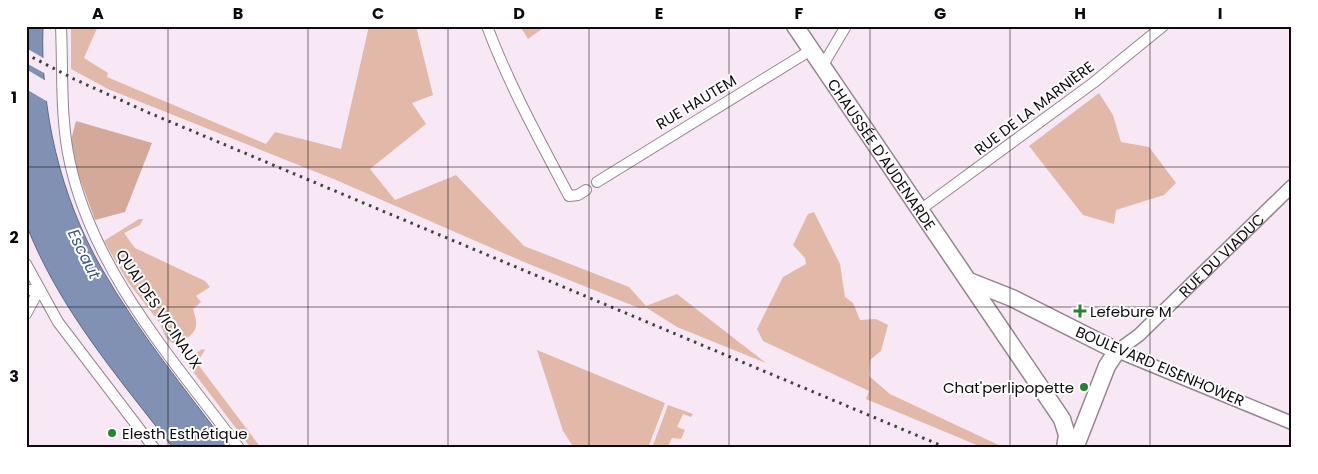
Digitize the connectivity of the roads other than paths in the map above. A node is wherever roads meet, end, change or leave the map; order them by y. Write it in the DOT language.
graph roads {
  1 [pos="61,26"];
  2 [pos="487,26"];
  3 [pos="795,26"];
  4 [pos="846,26"];
  5 [pos="1163,26"];
  6 [pos="811,50"];
  7 [pos="823,65"];
  8 [pos="597,182"];
  9 [pos="1292,186"];
  10 [pos="586,190"];
  11 [pos="920,210"];
  12 [pos="26,264"];
  13 [pos="26,280"];
  14 [pos="969,281"];
  15 [pos="26,290"];
  16 [pos="39,290"];
  17 [pos="1002,294"];
  18 [pos="990,312"];
  19 [pos="26,314"];
  20 [pos="1117,351"];
  21 [pos="1062,419"];
  22 [pos="1085,422"];
  23 [pos="1292,422"];
  24 [pos="154,448"];
  25 [pos="240,448"];
  26 [pos="1065,448"];
  27 [pos="1075,448"];
  1 -- 25 [label="street, QUAI DES VICINAUX"];
  2 -- 10 [label="street"];
  3 -- 6 [label="main road, CHAUSSÉE D'AUDENARDE"];
  4 -- 7 [label="street"];
  5 -- 11 [label="street, RUE DE LA MARNIÈRE"];
  6 -- 7 [label="main road, CHAUSSÉE D'AUDENARDE"];
  6 -- 8 [label="street, RUE HAUTEM"];
  7 -- 11 [label="main road, CHAUSSÉE D'AUDENARDE"];
  9 -- 20 [label="street, RUE DU VIADUC"];
  11 -- 14 [label="main road, CHAUSSÉE D'AUDENARDE"];
  12 -- 16 [label="street"];
  13 -- 16 [label="street"];
  14 -- 17 [label="main road"];
  14 -- 18 [label="main road, CHAUSSÉE D'AUDENARDE"];
  15 -- 16 [label="street"];
  16 -- 19 [label="street"];
  16 -- 24 [label="street"];
  17 -- 18 [label="street"];
  17 -- 20 [label="main road, BOULEVARD EISENHOWER"];
  18 -- 21 [label="main road, CHAUSSÉE D'AUDENARDE"];
  20 -- 22 [label="main road, RUE DU VIADUC"];
  20 -- 23 [label="street, BOULEVARD EISENHOWER"];
  21 -- 22 [label="main road"];
  21 -- 26 [label="main road"];
  22 -- 27 [label="main road, RUE DU VIADUC"];
}
